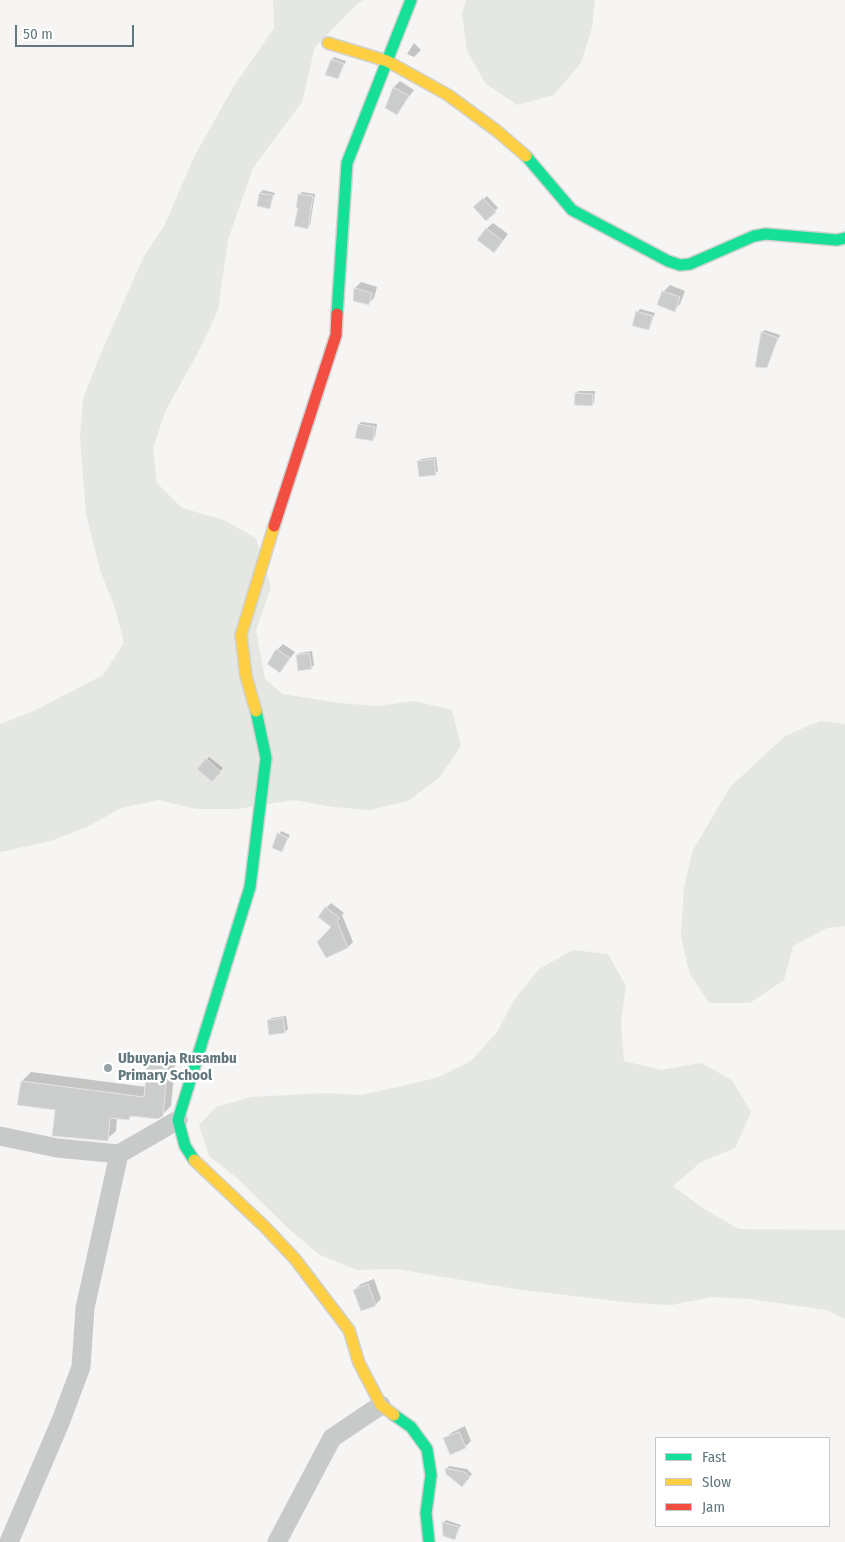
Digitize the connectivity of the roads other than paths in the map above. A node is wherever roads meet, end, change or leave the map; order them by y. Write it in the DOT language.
graph roads {
  1 [pos="411,0"];
  2 [pos="328,43"];
  3 [pos="388,61"];
  4 [pos="845,238"];
  5 [pos="178,1120"];
  6 [pos="0,1136"];
  7 [pos="119,1154"];
  8 [pos="381,1405"];
  9 [pos="9,1542"];
  10 [pos="277,1542"];
  11 [pos="430,1542"];
  1 -- 3 [label="street"];
  2 -- 3 [label="street"];
  3 -- 4 [label="street"];
  3 -- 5 [label="street"];
  5 -- 7 [label="street"];
  5 -- 8 [label="street"];
  6 -- 7 [label="street"];
  7 -- 9 [label="street"];
  8 -- 10 [label="street"];
  8 -- 11 [label="street"];
}
